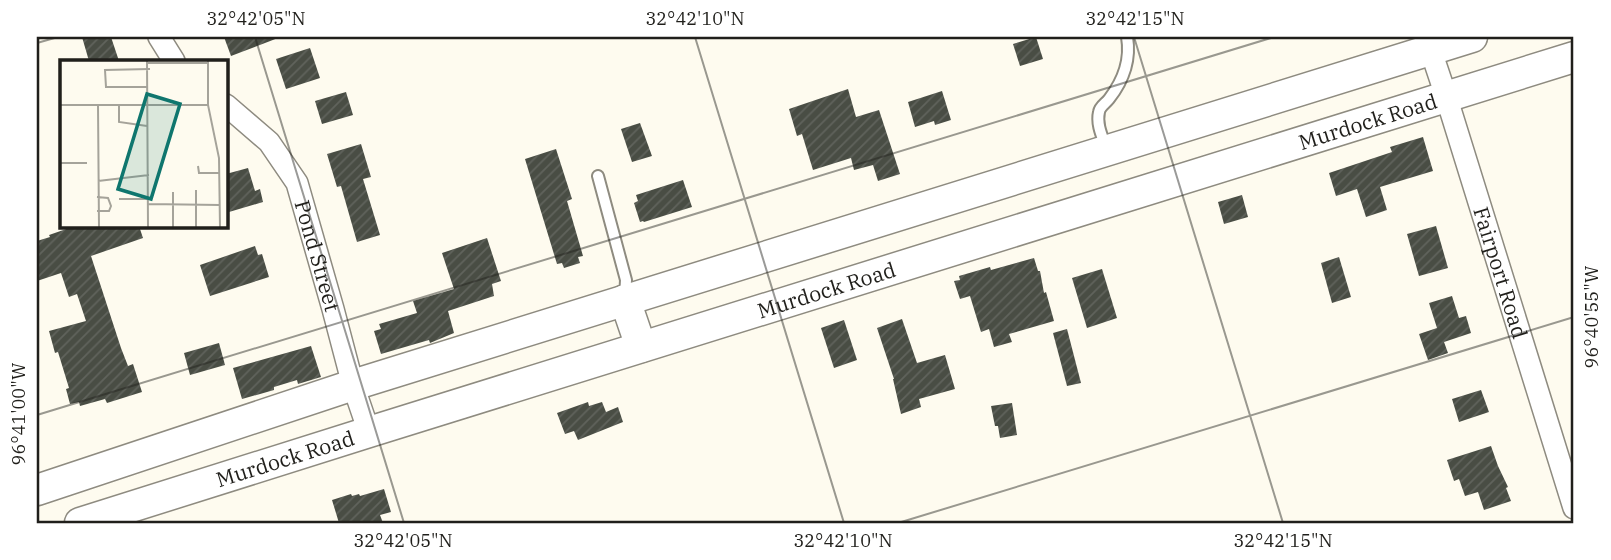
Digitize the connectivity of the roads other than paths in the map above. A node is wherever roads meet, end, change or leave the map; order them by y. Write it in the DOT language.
graph roads {
  1 [pos="159,37"];
  2 [pos="1127,37"];
  3 [pos="1472,37"];
  4 [pos="1428,43"];
  5 [pos="1574,57"];
  6 [pos="173,60"];
  7 [pos="1446,96"];
  8 [pos="228,107"];
  9 [pos="1107,150"];
  10 [pos="598,176"];
  11 [pos="952,199"];
  12 [pos="968,245"];
  13 [pos="625,300"];
  14 [pos="641,347"];
  15 [pos="353,385"];
  16 [pos="369,432"];
  17 [pos="37,490"];
  18 [pos="1574,508"];
  19 [pos="79,523"];
  1 -- 6 [label="street"];
  2 -- 9 [label="lane"];
  3 -- 4 [label="main road"];
  4 -- 7 [label="street, Fairport Road"];
  4 -- 9 [label="main road"];
  5 -- 7 [label="main road, Murdock Road"];
  7 -- 12 [label="main road, Murdock Road"];
  7 -- 18 [label="street, Fairport Road"];
  8 -- 15 [label="street, Pond Street"];
  9 -- 11 [label="main road"];
  10 -- 13 [label="lane"];
  11 -- 12 [label="main road"];
  11 -- 13 [label="main road"];
  12 -- 14 [label="main road, Murdock Road"];
  13 -- 14 [label="main road"];
  13 -- 15 [label="main road"];
  14 -- 16 [label="main road, Murdock Road"];
  15 -- 16 [label="street, Pond Street"];
  15 -- 17 [label="main road"];
  16 -- 19 [label="main road, Murdock Road"];
}
